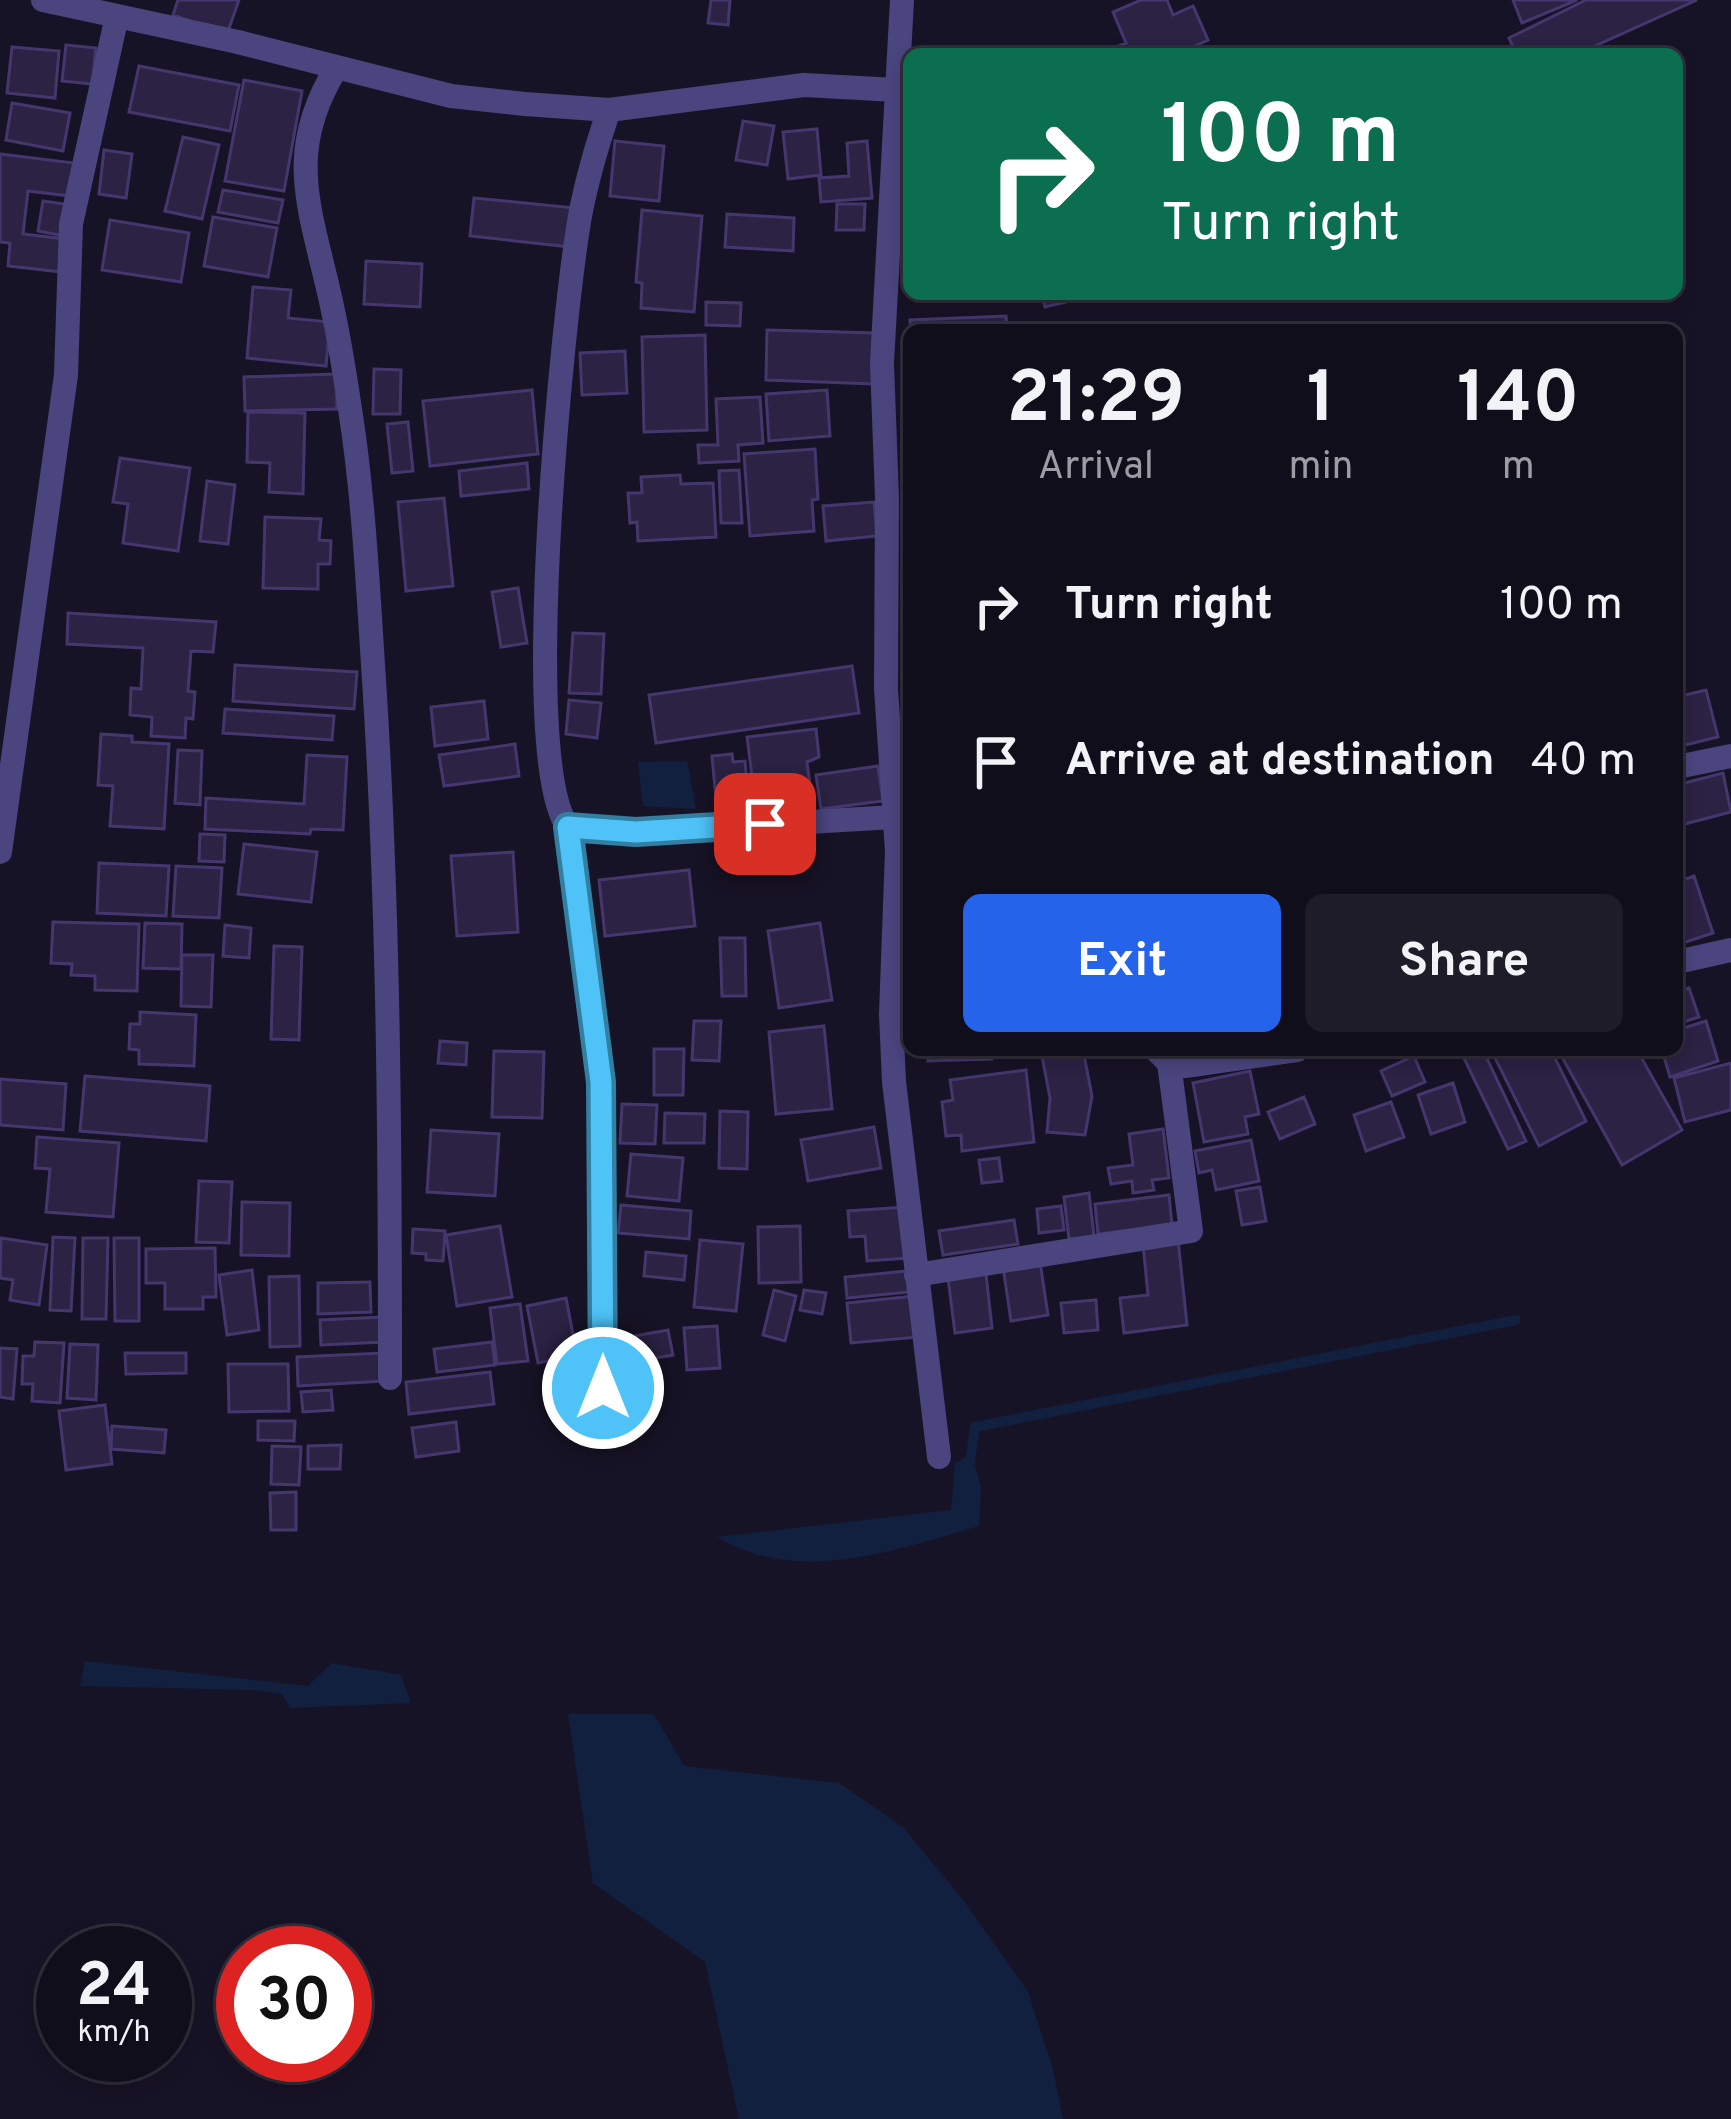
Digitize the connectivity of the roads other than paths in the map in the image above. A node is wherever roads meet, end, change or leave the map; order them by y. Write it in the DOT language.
graph roads {
  1 [pos="44,0"];
  2 [pos="902,0"];
  3 [pos="117,16"];
  4 [pos="337,67"];
  5 [pos="896,90"];
  6 [pos="609,110"];
  7 [pos="898,496"];
  8 [pos="1731,756"];
  9 [pos="1683,766"];
  10 [pos="894,817"];
  11 [pos="568,827"];
  12 [pos="0,852"];
  13 [pos="1731,950"];
  14 [pos="1683,961"];
  15 [pos="1162,1056"];
  16 [pos="1256,1056"];
  17 [pos="916,1275"];
  18 [pos="390,1378"];
  19 [pos="603,1388"];
  20 [pos="939,1457"];
  1 -- 3 [label="street"];
  2 -- 5 [label="street"];
  3 -- 4 [label="street"];
  3 -- 12 [label="street"];
  4 -- 6 [label="street"];
  4 -- 18 [label="street"];
  5 -- 6 [label="street"];
  5 -- 7 [label="street"];
  6 -- 11 [label="street"];
  7 -- 10 [label="street"];
  8 -- 9 [label="street"];
  10 -- 11 [label="street"];
  10 -- 17 [label="street"];
  11 -- 19 [label="street"];
  13 -- 14 [label="street"];
  15 -- 16 [label="street"];
  15 -- 17 [label="street"];
  17 -- 20 [label="street"];
}
